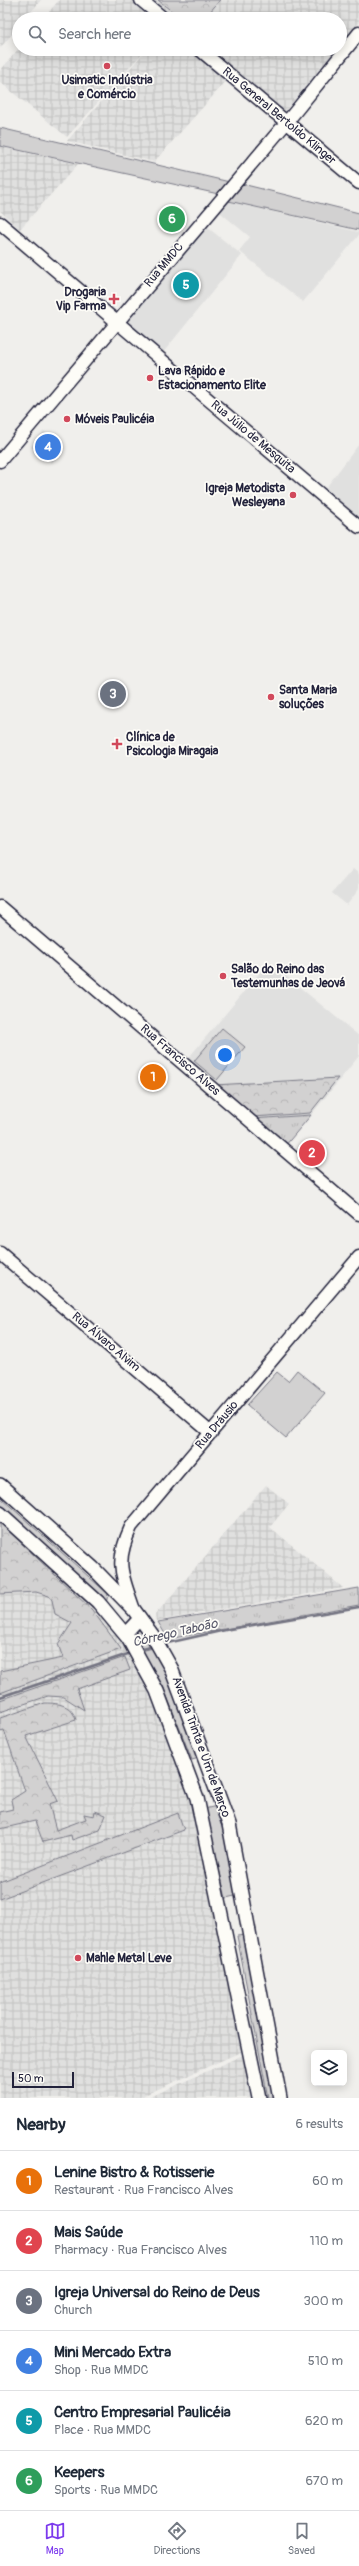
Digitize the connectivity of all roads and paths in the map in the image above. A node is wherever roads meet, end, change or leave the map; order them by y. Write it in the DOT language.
graph roads {
  1 [pos="141,0"];
  2 [pos="156,12"];
  3 [pos="359,33"];
  4 [pos="347,48"];
  5 [pos="207,56"];
  6 [pos="340,56"];
  7 [pos="286,123"];
  8 [pos="359,183"];
  9 [pos="0,223"];
  10 [pos="118,322"];
  11 [pos="0,461"];
  12 [pos="359,527"];
  13 [pos="0,907"];
  14 [pos="359,1214"];
  15 [pos="0,1253"];
  16 [pos="359,1256"];
  17 [pos="211,1432"];
  18 [pos="0,1485"];
  19 [pos="0,1513"];
  20 [pos="137,1614"];
  21 [pos="125,1634"];
  22 [pos="259,2098"];
  23 [pos="280,2098"];
  1 -- 2 [label="street"];
  3 -- 4 [label="street, Rua MMDC"];
  5 -- 7 [label="street, Rua General Bertoldo Klinger"];
  6 -- 7 [label="street, Rua MMDC"];
  7 -- 8 [label="street, Rua General Bertoldo Klinger"];
  7 -- 10 [label="street, Rua MMDC"];
  9 -- 10 [label="street, Rua Júlio de Mesquita"];
  10 -- 11 [label="street, Rua MMDC"];
  10 -- 12 [label="street, Rua Júlio de Mesquita"];
  13 -- 14 [label="street, Rua Francisco Alves"];
  15 -- 17 [label="street, Rua Álvaro Alvim"];
  16 -- 17 [label="street, Rua Dráusio"];
  17 -- 20 [label="street, Rua Dráusio"];
  18 -- 20 [label="main road, Avenida Trinta e Um de Março"];
  19 -- 21 [label="main road, Avenida Trinta e Um de Março"];
  20 -- 21 [label="street"];
  20 -- 23 [label="main road, Avenida Trinta e Um de Março"];
  21 -- 22 [label="main road, Avenida Trinta e Um de Março"];
}
